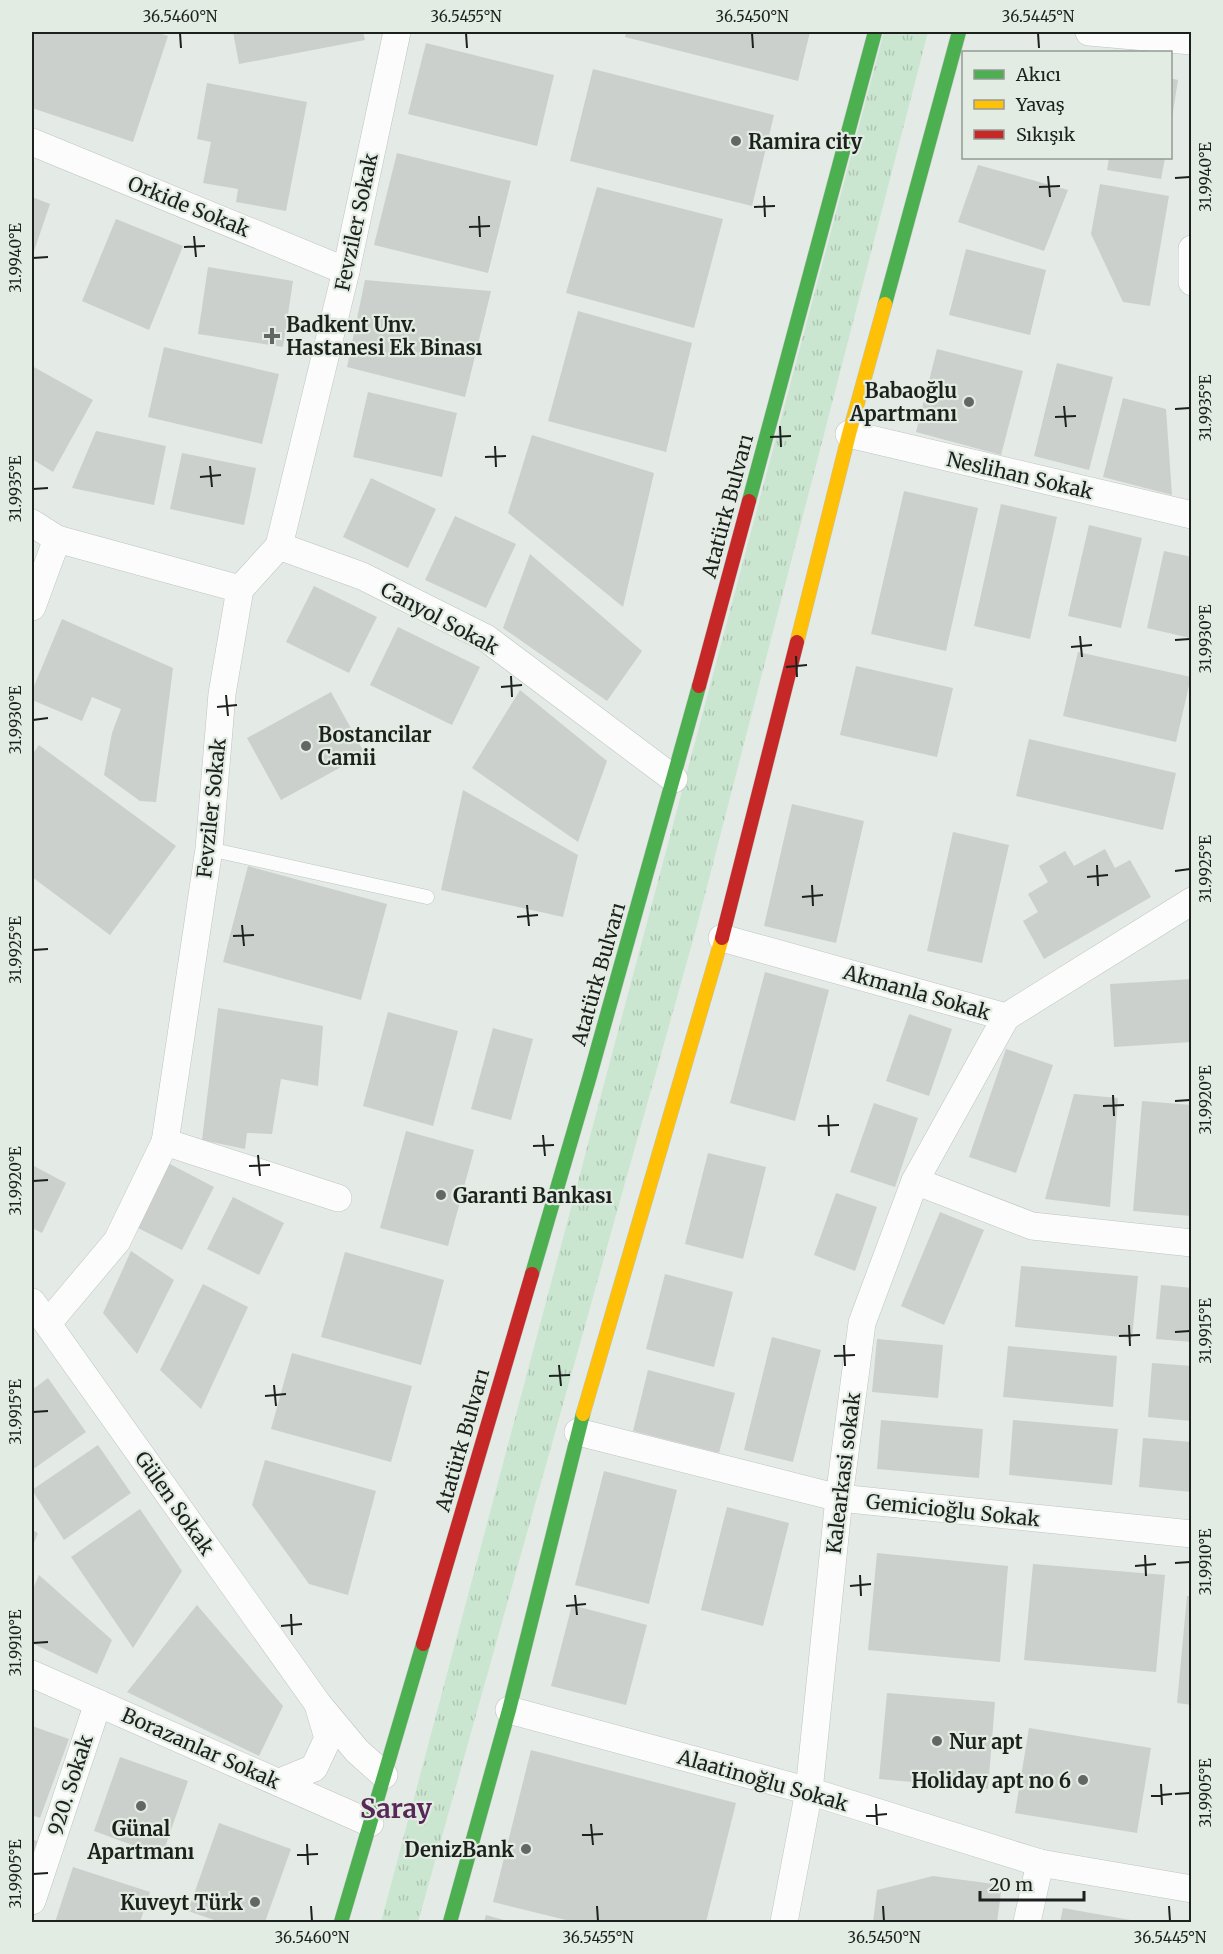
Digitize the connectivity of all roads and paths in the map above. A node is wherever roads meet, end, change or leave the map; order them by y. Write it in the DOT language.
graph roads {
  1 [pos="397,32"];
  2 [pos="875,32"];
  3 [pos="959,32"];
  4 [pos="1089,32"];
  5 [pos="1191,41"];
  6 [pos="32,142"];
  7 [pos="1191,249"];
  8 [pos="346,271"];
  9 [pos="1191,282"];
  10 [pos="849,434"];
  11 [pos="1191,515"];
  12 [pos="32,523"];
  13 [pos="57,539"];
  14 [pos="279,546"];
  15 [pos="240,589"];
  16 [pos="32,607"];
  17 [pos="674,779"];
  18 [pos="209,849"];
  19 [pos="428,897"];
  20 [pos="1191,902"];
  21 [pos="722,938"];
  22 [pos="1006,1017"];
  23 [pos="165,1142"];
  24 [pos="915,1181"];
  25 [pos="338,1198"];
  26 [pos="1191,1243"];
  27 [pos="32,1302"];
  28 [pos="48,1323"];
  29 [pos="578,1432"];
  30 [pos="839,1498"];
  31 [pos="1191,1534"];
  32 [pos="32,1674"];
  33 [pos="98,1703"];
  34 [pos="318,1704"];
  35 [pos="510,1710"];
  36 [pos="384,1775"];
  37 [pos="280,1782"];
  38 [pos="809,1791"];
  39 [pos="370,1823"];
  40 [pos="1040,1863"];
  41 [pos="1191,1889"];
  42 [pos="32,1901"];
  43 [pos="341,1923"];
  44 [pos="450,1923"];
  45 [pos="784,1923"];
  46 [pos="1027,1923"];
  1 -- 8 [label="street, Fevziler Sokak"];
  2 -- 17 [label="street, Atatürk Bulvarı"];
  3 -- 10 [label="street"];
  4 -- 5 [label="street"];
  6 -- 8 [label="street, Orkide Sokak"];
  7 -- 9 [label="street"];
  8 -- 14 [label="street, Fevziler Sokak"];
  10 -- 11 [label="street, Neslihan Sokak"];
  10 -- 21 [label="street"];
  12 -- 13 [label="street"];
  13 -- 15 [label="street"];
  13 -- 16 [label="street"];
  14 -- 15 [label="street, Fevziler Sokak"];
  14 -- 17 [label="street, Canyol Sokak"];
  15 -- 18 [label="street, Fevziler Sokak"];
  17 -- 36 [label="street, Atatürk Bulvarı"];
  18 -- 19 [label="lane"];
  18 -- 23 [label="street, Fevziler Sokak"];
  20 -- 22 [label="street, Akmanla Sokak"];
  21 -- 22 [label="street, Akmanla Sokak"];
  21 -- 29 [label="street"];
  22 -- 24 [label="street, Kalearkasi sokak"];
  23 -- 25 [label="street"];
  23 -- 28 [label="street, Fevziler Sokak"];
  24 -- 26 [label="street"];
  24 -- 30 [label="street, Kalearkasi sokak"];
  27 -- 28 [label="street, Gülen Sokak"];
  28 -- 34 [label="street, Gülen Sokak"];
  29 -- 30 [label="street, Gemicioğlu Sokak"];
  29 -- 35 [label="street"];
  30 -- 31 [label="street, Gemicioğlu Sokak"];
  30 -- 38 [label="street, Kalearkasi sokak"];
  32 -- 33 [label="street, Borazanlar Sokak"];
  33 -- 37 [label="street, Borazanlar Sokak"];
  33 -- 42 [label="street, 920. Sokak"];
  34 -- 36 [label="street, Gülen Sokak"];
  34 -- 37 [label="street, Gülen Sokak"];
  35 -- 38 [label="street, Alaatinoğlu Sokak"];
  35 -- 44 [label="street"];
  36 -- 39 [label="street, Atatürk Bulvarı"];
  37 -- 39 [label="street, Borazanlar Sokak"];
  38 -- 40 [label="street, Alaatinoğlu Sokak"];
  38 -- 45 [label="street, Kalearkasi sokak"];
  39 -- 43 [label="street, Atatürk Bulvarı"];
  40 -- 41 [label="street, Alaatinoğlu Sokak"];
  40 -- 46 [label="street"];
}
